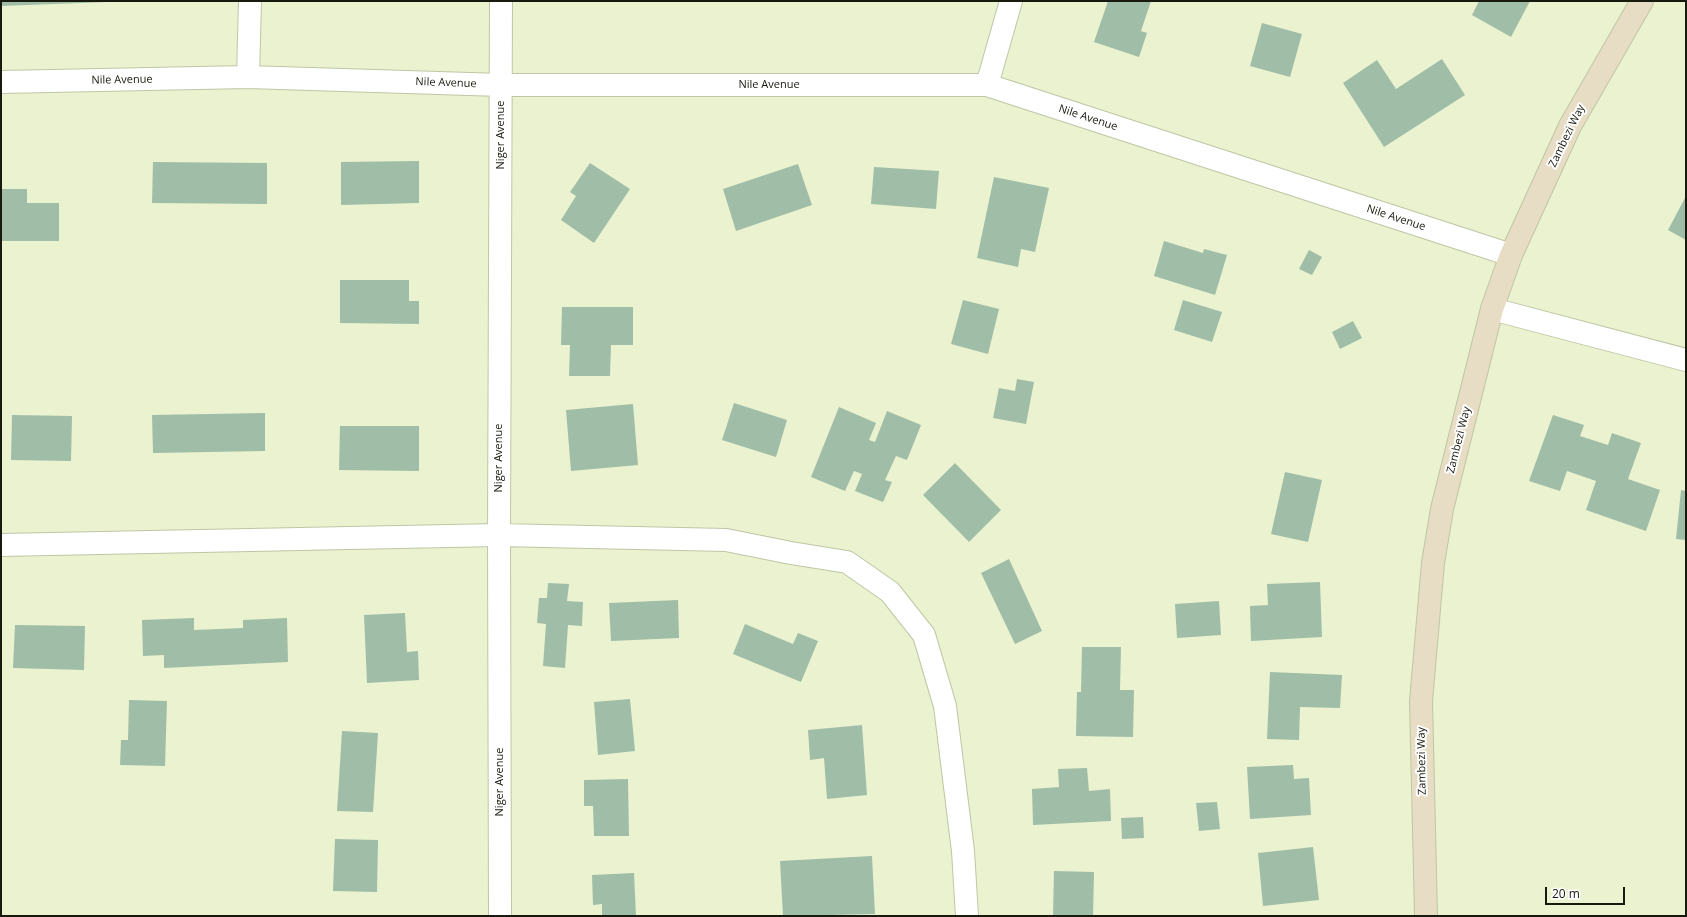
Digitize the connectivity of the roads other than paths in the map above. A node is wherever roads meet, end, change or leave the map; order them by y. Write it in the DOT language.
graph roads {
  1 [pos="250,1"];
  2 [pos="501,1"];
  3 [pos="1011,1"];
  4 [pos="1642,1"];
  5 [pos="248,77"];
  6 [pos="1,82"];
  7 [pos="501,85"];
  8 [pos="987,85"];
  9 [pos="1511,256"];
  10 [pos="1492,309"];
  11 [pos="1686,360"];
  12 [pos="499,535"];
  13 [pos="1,545"];
  14 [pos="500,916"];
  15 [pos="967,916"];
  16 [pos="1426,916"];
  1 -- 5 [label="street"];
  2 -- 7 [label="street, Niger Avenue"];
  3 -- 8 [label="street"];
  4 -- 9 [label="main road, Zambezi Way"];
  5 -- 6 [label="street, Nile Avenue"];
  5 -- 7 [label="street, Nile Avenue"];
  7 -- 8 [label="street, Nile Avenue"];
  7 -- 12 [label="street, Niger Avenue"];
  8 -- 9 [label="street, Nile Avenue"];
  9 -- 10 [label="main road, Zambezi Way"];
  10 -- 11 [label="street"];
  10 -- 16 [label="main road, Zambezi Way"];
  12 -- 13 [label="street"];
  12 -- 14 [label="street, Niger Avenue"];
  12 -- 15 [label="street"];
}
